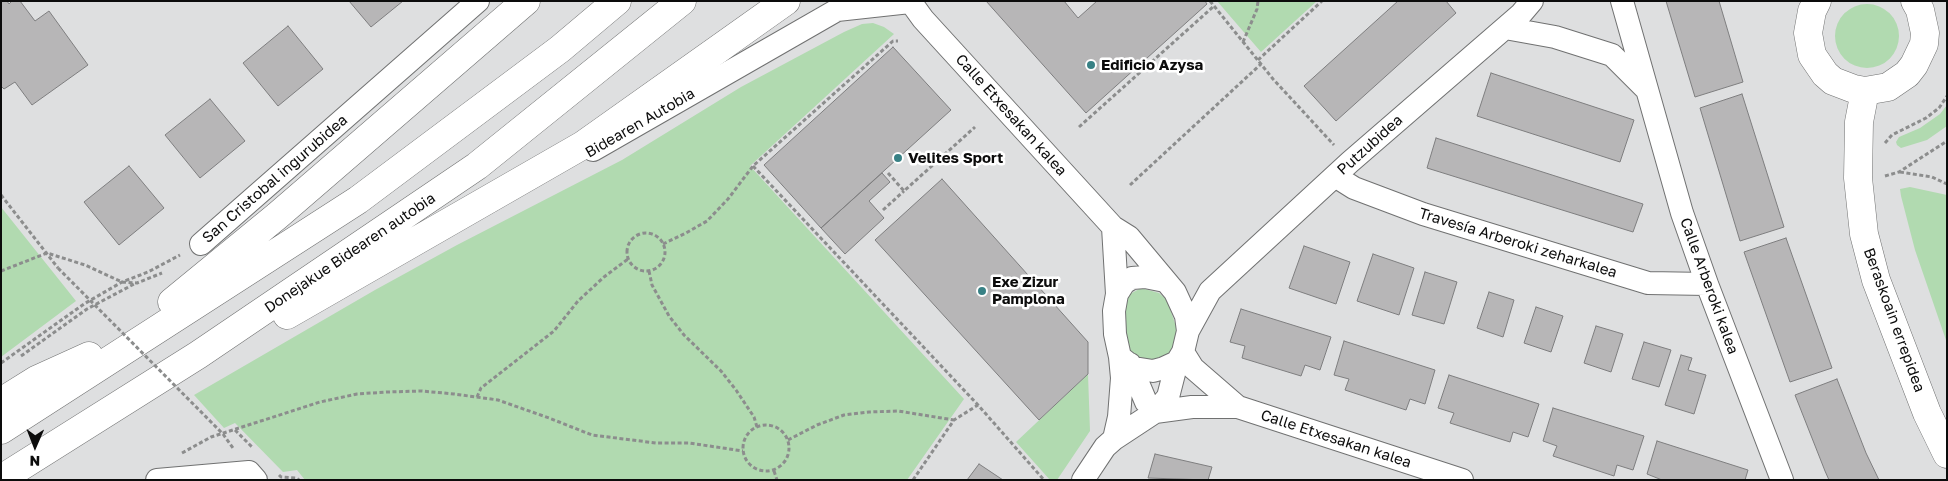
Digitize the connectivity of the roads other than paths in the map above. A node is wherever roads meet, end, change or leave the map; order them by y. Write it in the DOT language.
graph roads {
  1 [pos="478,1"];
  2 [pos="526,1"];
  3 [pos="617,1"];
  4 [pos="682,1"];
  5 [pos="786,1"];
  6 [pos="1532,1"];
  7 [pos="1622,1"];
  8 [pos="1817,1"];
  9 [pos="1915,1"];
  10 [pos="910,2"];
  11 [pos="1505,28"];
  12 [pos="753,58"];
  13 [pos="1646,88"];
  14 [pos="1865,91"];
  15 [pos="1342,169"];
  16 [pos="523,179"];
  17 [pos="1113,227"];
  18 [pos="201,244"];
  19 [pos="1707,284"];
  20 [pos="1170,287"];
  21 [pos="1210,291"];
  22 [pos="1117,294"];
  23 [pos="107,348"];
  24 [pos="1182,348"];
  25 [pos="1125,360"];
  26 [pos="81,377"];
  27 [pos="148,387"];
  28 [pos="1,402"];
  29 [pos="1238,407"];
  30 [pos="1156,412"];
  31 [pos="1,430"];
  32 [pos="1114,439"];
  33 [pos="1947,454"];
  34 [pos="1,479"];
  35 [pos="157,480"];
  36 [pos="256,480"];
  37 [pos="1083,480"];
  38 [pos="1462,480"];
  39 [pos="1782,480"];
  1 -- 18 [label="street, San Cristobal ingurubidea"];
  2 -- 23 [label="main road"];
  3 -- 26 [label="main road"];
  4 -- 27 [label="main road, Donejakue Bidearen autobia"];
  5 -- 16 [label="main road"];
  6 -- 11 [label="street, Putzubidea"];
  7 -- 13 [label="street, Calle Arberoki kalea"];
  8 -- 14 [label="main road"];
  9 -- 14 [label="main road"];
  10 -- 12 [label="street, Calle Etxesakan kalea"];
  10 -- 17 [label="street, Calle Etxesakan kalea"];
  11 -- 13 [label="street, Calle Arberoki kalea"];
  11 -- 15 [label="street, Putzubidea"];
  12 -- 16 [label="street, Bidearen Autobia"];
  13 -- 19 [label="street, Calle Arberoki kalea"];
  14 -- 33 [label="main road, Beraskoain errepidea"];
  15 -- 19 [label="street, Travesía Arberoki zeharkalea"];
  15 -- 21 [label="street, Putzubidea"];
  16 -- 27 [label="main road"];
  17 -- 20 [label="street, Calle Etxesakan kalea"];
  17 -- 22 [label="street"];
  19 -- 39 [label="street, Calle Arberoki kalea"];
  20 -- 21 [label="street"];
  20 -- 22 [label="street"];
  20 -- 24 [label="street"];
  21 -- 24 [label="street, Putzubidea"];
  22 -- 25 [label="street"];
  23 -- 26 [label="main road"];
  23 -- 28 [label="main road"];
  24 -- 25 [label="street"];
  24 -- 29 [label="street, Calle Etxesakan kalea"];
  24 -- 30 [label="street, Putzubidea"];
  25 -- 30 [label="street"];
  25 -- 32 [label="street, Putzubidea"];
  26 -- 31 [label="main road"];
  27 -- 34 [label="main road, Donejakue Bidearen autobia"];
  29 -- 30 [label="street, Calle Etxesakan kalea"];
  29 -- 38 [label="street, Calle Etxesakan kalea"];
  30 -- 32 [label="street, Putzubidea"];
  32 -- 37 [label="street, Putzubidea"];
  35 -- 36 [label="street"];
}
